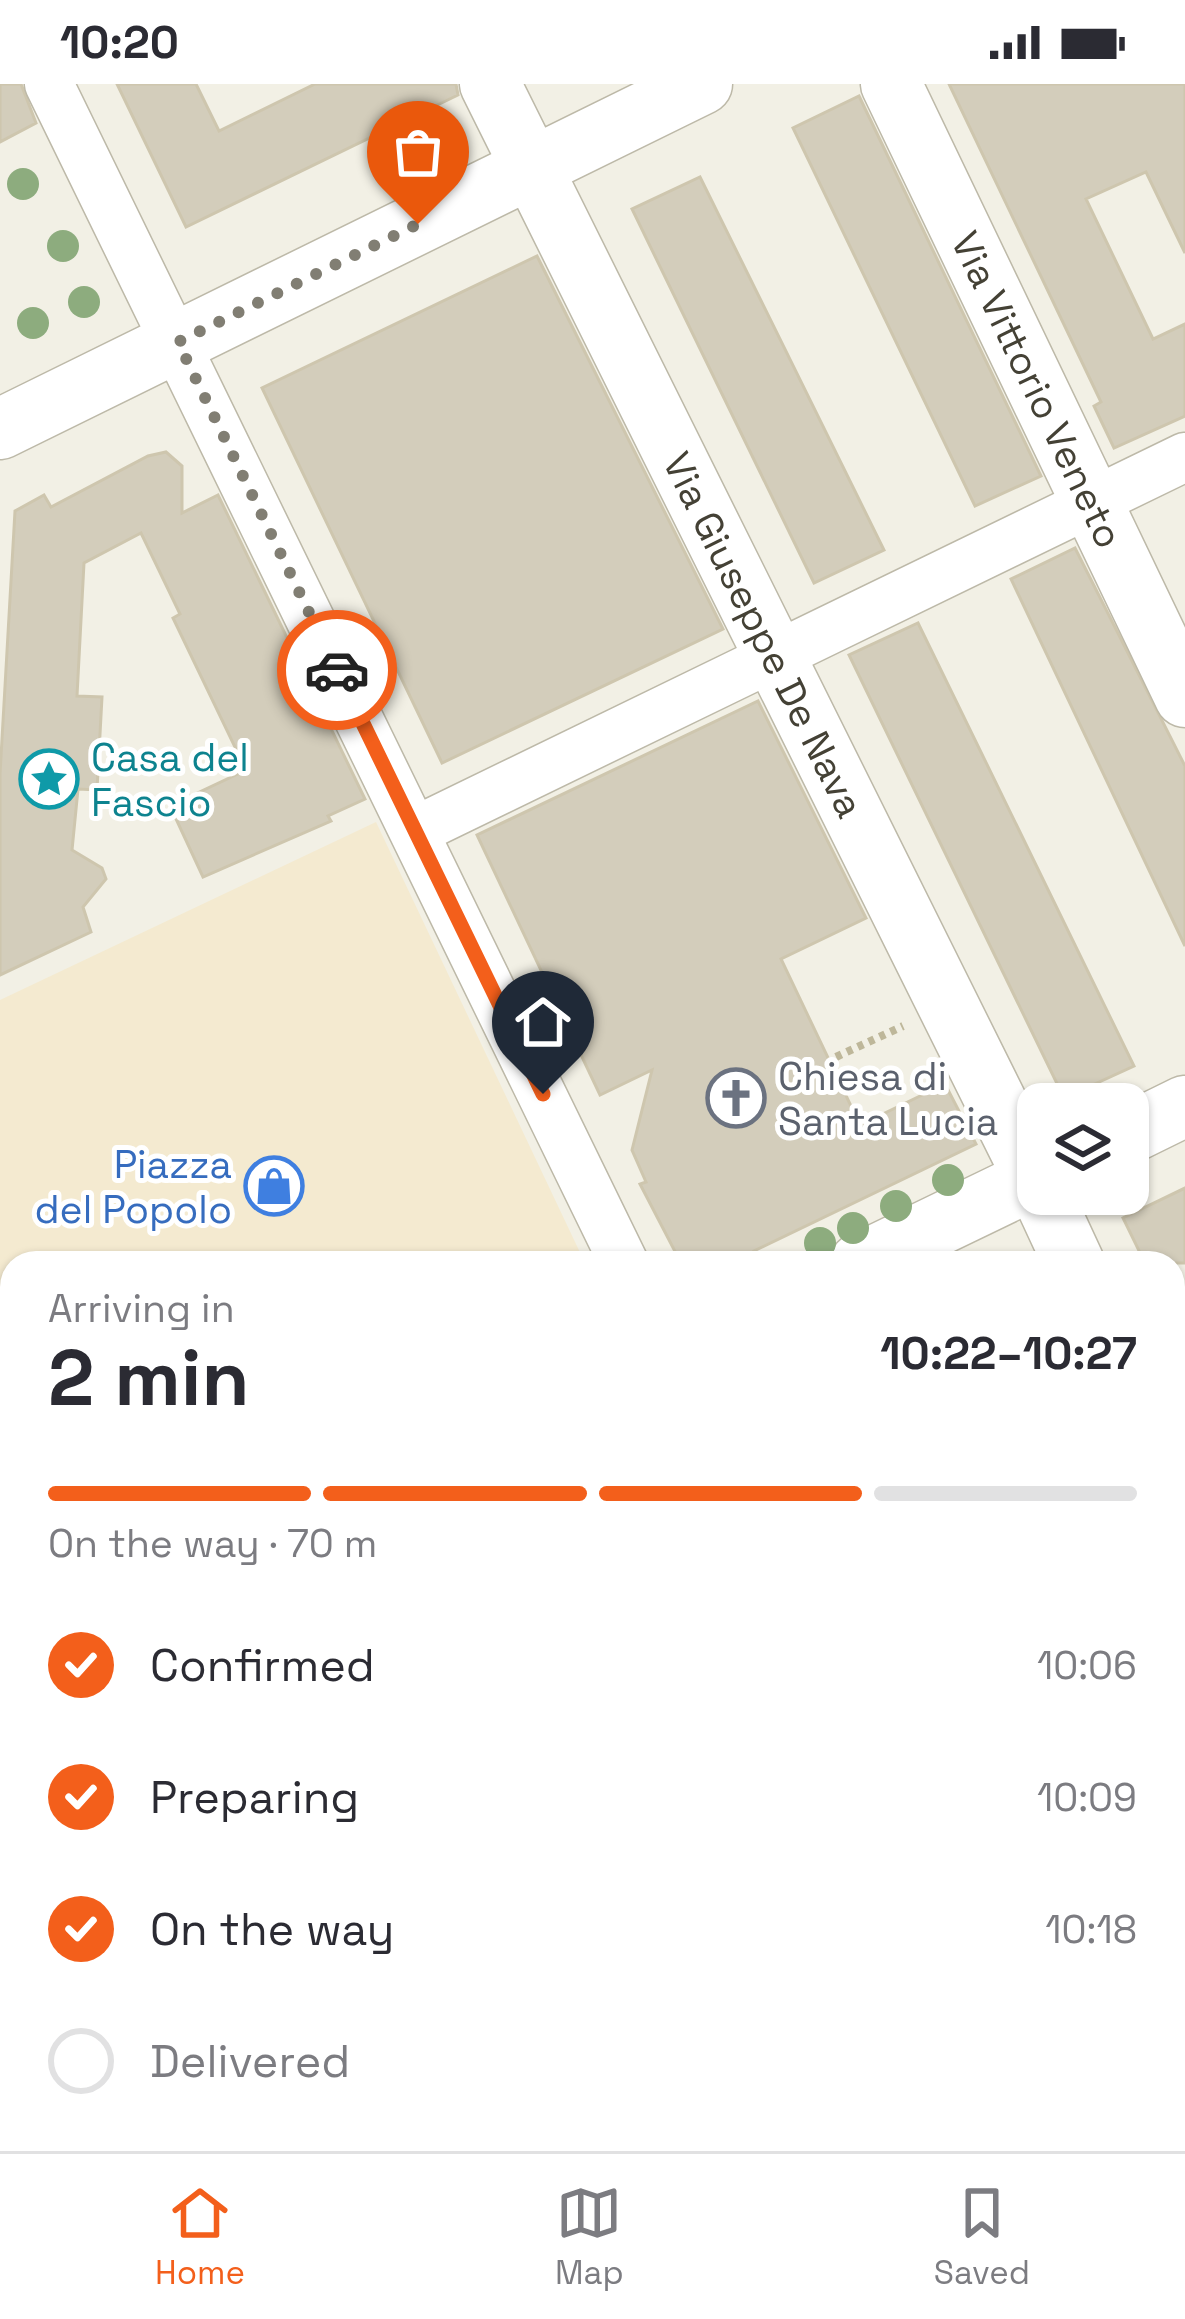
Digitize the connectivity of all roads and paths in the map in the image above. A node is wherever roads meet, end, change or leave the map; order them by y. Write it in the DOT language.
graph roads {
  1 [pos="49,84"];
  2 [pos="490,84"];
  3 [pos="702,84"];
  4 [pos="890,84"];
  5 [pos="531,169"];
  6 [pos="178,342"];
  7 [pos="0,429"];
  8 [pos="1185,457"];
  9 [pos="1092,502"];
  10 [pos="770,654"];
  11 [pos="1185,697"];
  12 [pos="415,831"];
  13 [pos="948,1006"];
  14 [pos="836,1057"];
  15 [pos="1185,1106"];
  16 [pos="1149,1124"];
  17 [pos="1017,1142"];
  18 [pos="1017,1193"];
  19 [pos="1052,1215"];
  20 [pos="618,1251"];
  21 [pos="887,1251"];
  22 [pos="1069,1251"];
  1 -- 6 [label="street"];
  2 -- 5 [label="street, Via Giuseppe De Nava"];
  3 -- 5 [label="street"];
  4 -- 9 [label="street, Via Vittorio Veneto"];
  5 -- 6 [label="street"];
  5 -- 10 [label="street, Via Giuseppe De Nava"];
  6 -- 7 [label="street"];
  6 -- 12 [label="street"];
  8 -- 9 [label="street"];
  9 -- 10 [label="street"];
  9 -- 11 [label="street, Via Vittorio Veneto"];
  10 -- 12 [label="street"];
  10 -- 13 [label="street, Via Giuseppe De Nava"];
  12 -- 20 [label="street"];
  13 -- 14 [label="path"];
  13 -- 17 [label="street, Via Giuseppe De Nava"];
  15 -- 16 [label="street"];
  18 -- 21 [label="street"];
  19 -- 22 [label="street, Via Giuseppe De Nava"];
}
